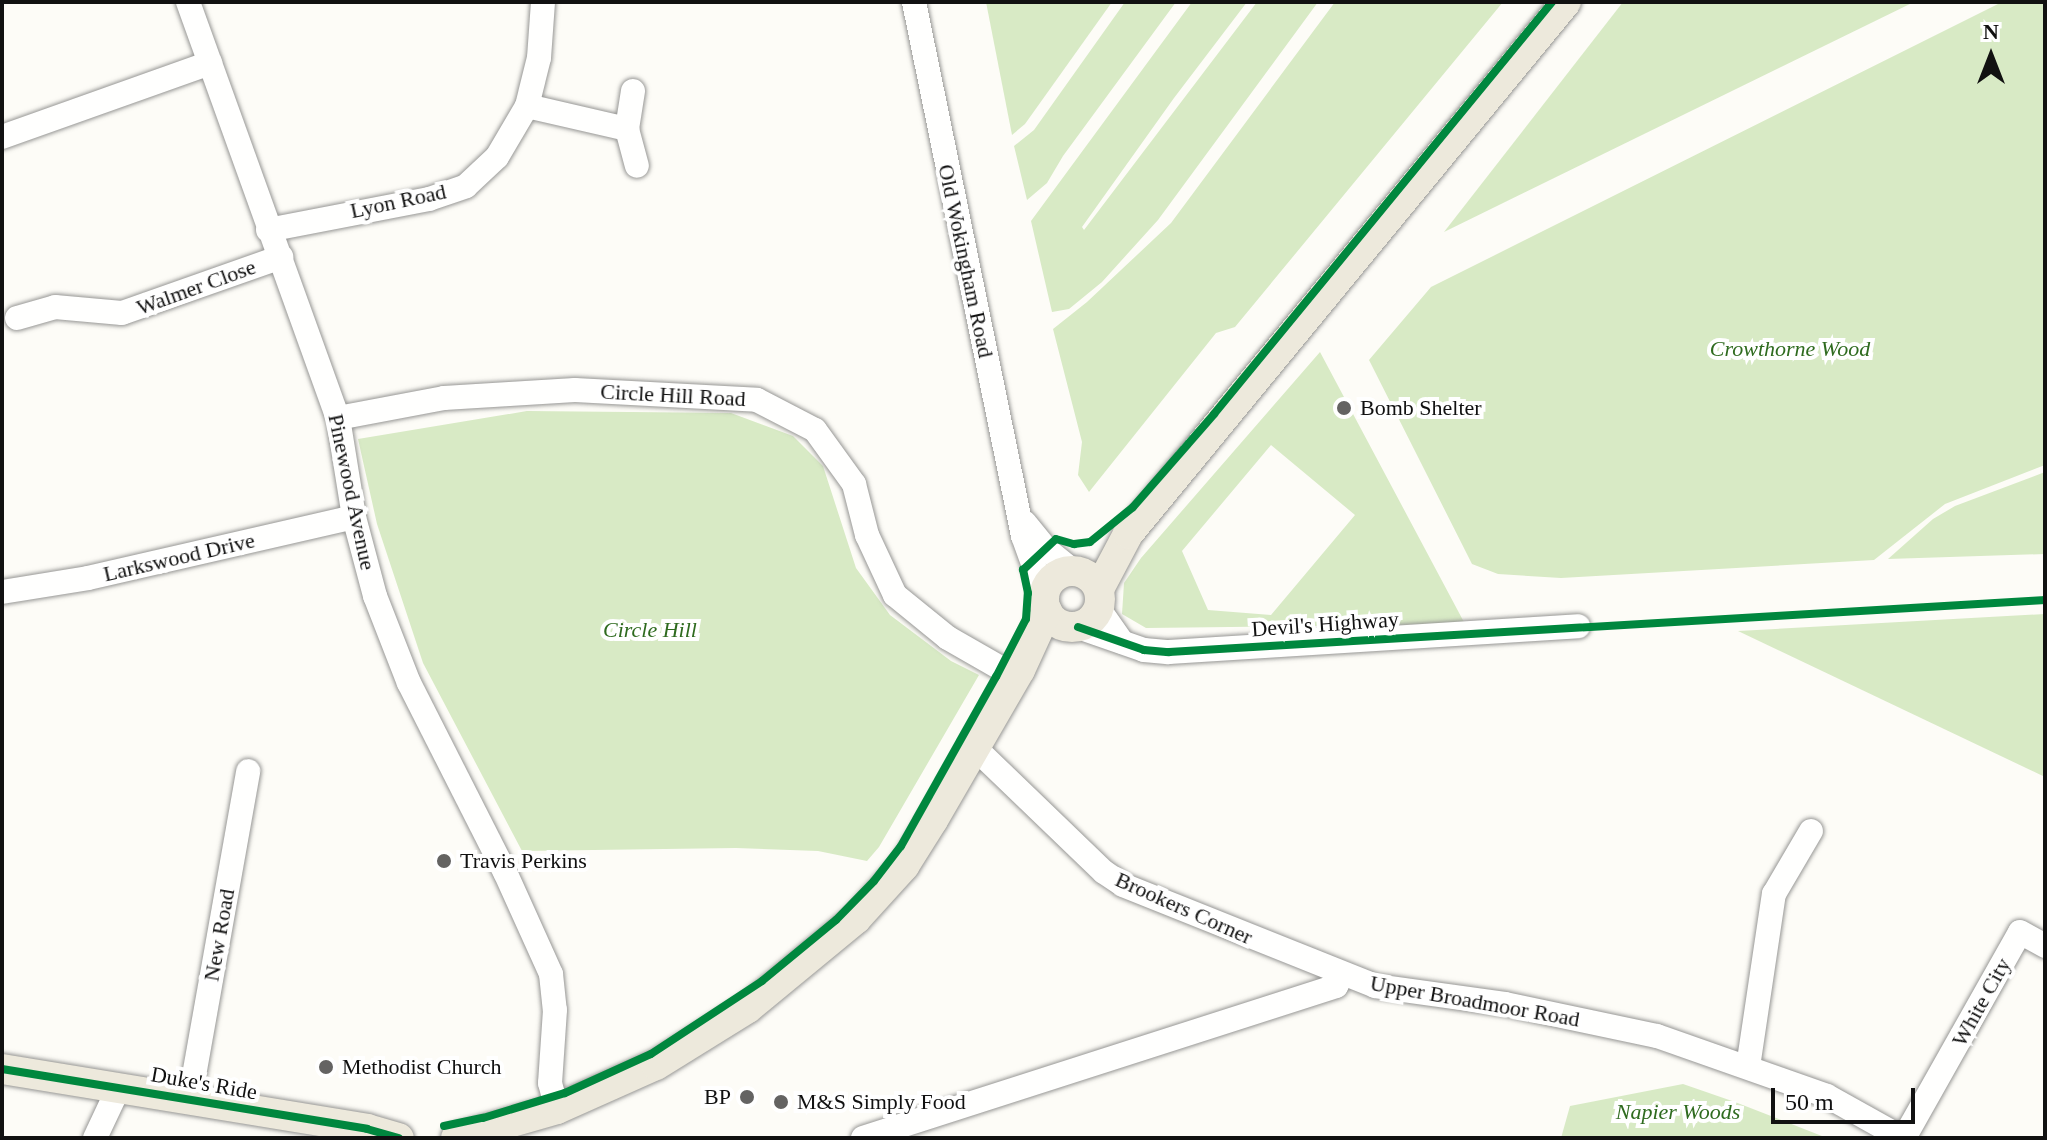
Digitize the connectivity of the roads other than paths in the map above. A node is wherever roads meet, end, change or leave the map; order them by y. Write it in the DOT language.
graph roads {
  1 [pos="188,2"];
  2 [pos="543,2"];
  3 [pos="914,2"];
  4 [pos="1566,2"];
  5 [pos="210,63"];
  6 [pos="633,91"];
  7 [pos="527,106"];
  8 [pos="627,129"];
  9 [pos="2,137"];
  10 [pos="637,166"];
  11 [pos="268,230"];
  12 [pos="281,257"];
  13 [pos="17,318"];
  14 [pos="338,418"];
  15 [pos="354,517"];
  16 [pos="1021,518"];
  17 [pos="2,592"];
  18 [pos="1073,600"];
  19 [pos="1578,626"];
  20 [pos="1018,673"];
  21 [pos="974,747"];
  22 [pos="248,771"];
  23 [pos="1811,831"];
  24 [pos="2045,946"];
  25 [pos="1342,975"];
  26 [pos="1748,1067"];
  27 [pos="2,1069"];
  28 [pos="119,1087"];
  29 [pos="190,1098"];
  30 [pos="557,1109"];
  31 [pos="488,1134"];
  32 [pos="95,1138"];
  33 [pos="399,1138"];
  34 [pos="456,1138"];
  35 [pos="863,1138"];
  36 [pos="1903,1138"];
  1 -- 5 [label="street, Pinewood Avenue"];
  2 -- 7 [label="street, Lyon Road"];
  3 -- 16 [label="street, Old Wokingham Road"];
  4 -- 18 [label="main road"];
  5 -- 9 [label="street"];
  5 -- 11 [label="street, Pinewood Avenue"];
  6 -- 8 [label="street"];
  7 -- 8 [label="street"];
  7 -- 11 [label="street, Lyon Road"];
  8 -- 10 [label="street"];
  11 -- 12 [label="street, Pinewood Avenue"];
  12 -- 13 [label="street, Walmer Close"];
  12 -- 14 [label="street, Pinewood Avenue"];
  14 -- 15 [label="street, Pinewood Avenue"];
  14 -- 20 [label="street, Circle Hill Road"];
  15 -- 17 [label="street, Larkswood Drive"];
  15 -- 30 [label="street, Pinewood Avenue"];
  16 -- 18 [label="street, Old Wokingham Road"];
  16 -- 18 [label="street, Old Wokingham Road"];
  18 -- 19 [label="street, Devil's Highway"];
  18 -- 20 [label="main road"];
  20 -- 21 [label="main road"];
  21 -- 25 [label="street, Brookers Corner"];
  21 -- 30 [label="main road"];
  22 -- 29 [label="street, New Road"];
  23 -- 26 [label="street"];
  24 -- 36 [label="street, White City"];
  25 -- 26 [label="street, Upper Broadmoor Road"];
  25 -- 35 [label="street, Upper Broadmoor Road"];
  26 -- 36 [label="street, Upper Broadmoor Road"];
  27 -- 28 [label="main road, Duke's Ride"];
  28 -- 29 [label="main road, Duke's Ride"];
  28 -- 32 [label="street"];
  29 -- 33 [label="main road, Duke's Ride"];
  30 -- 31 [label="main road"];
  31 -- 34 [label="main road"];
}
